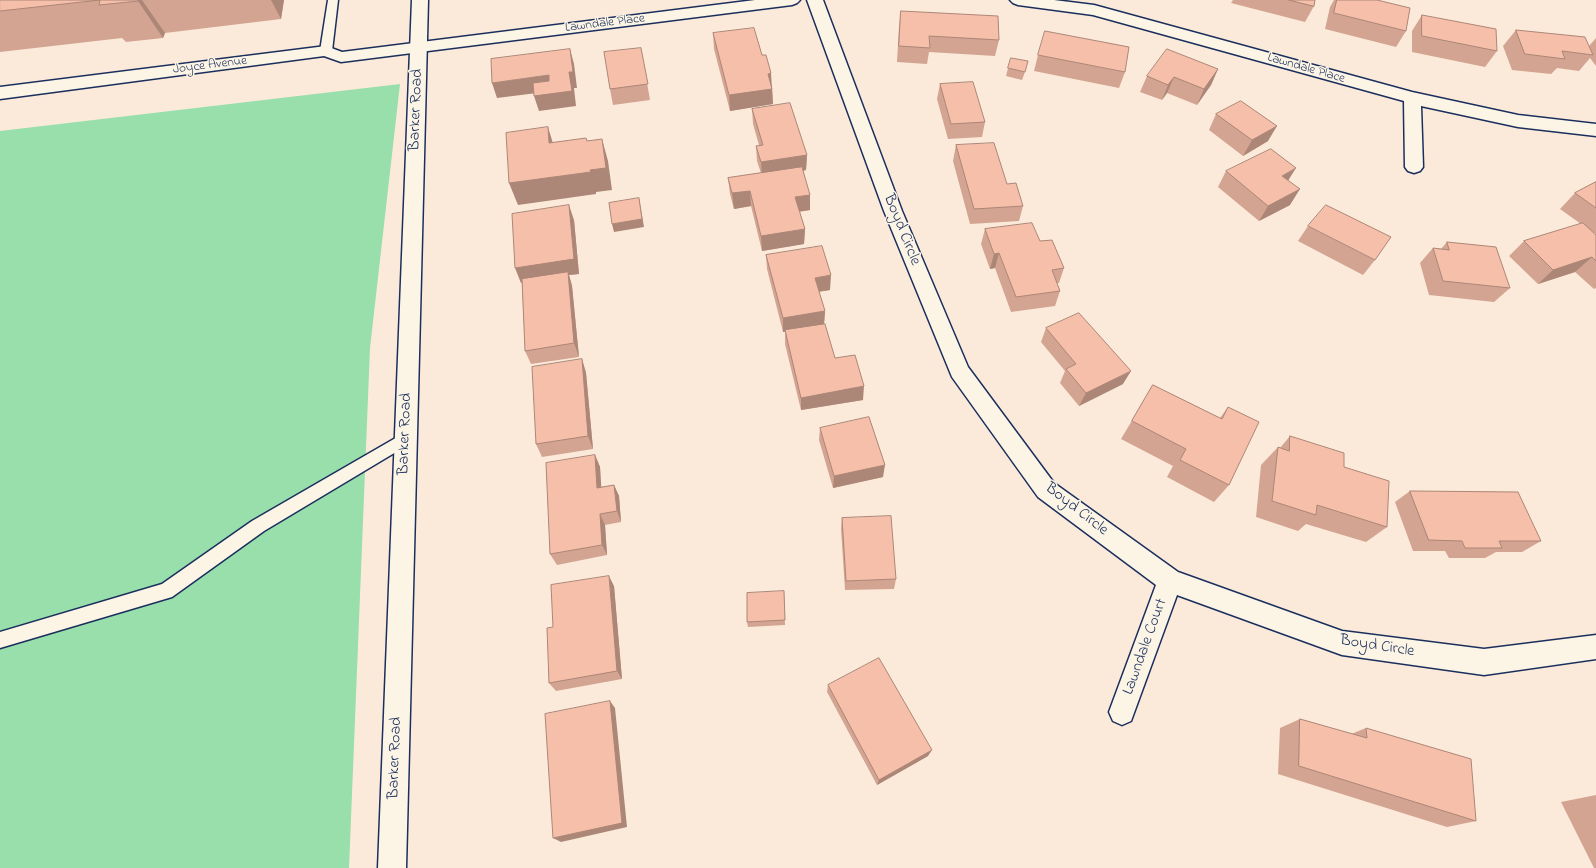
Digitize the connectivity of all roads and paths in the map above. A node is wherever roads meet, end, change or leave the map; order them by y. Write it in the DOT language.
graph roads {
  1 [pos="333,0"];
  2 [pos="420,0"];
  3 [pos="792,0"];
  4 [pos="815,0"];
  5 [pos="1018,0"];
  6 [pos="419,48"];
  7 [pos="326,51"];
  8 [pos="0,93"];
  9 [pos="1412,98"];
  10 [pos="1596,130"];
  11 [pos="1414,167"];
  12 [pos="406,438"];
  13 [pos="1170,581"];
  14 [pos="0,640"];
  15 [pos="1596,647"];
  16 [pos="1122,712"];
  17 [pos="392,868"];
  1 -- 7 [label="lane"];
  2 -- 6 [label="street, Barker Road"];
  3 -- 6 [label="street, Lawndale Place"];
  4 -- 13 [label="street, Boyd Circle"];
  5 -- 9 [label="street, Lawndale Place"];
  6 -- 7 [label="street, Joyce Avenue"];
  6 -- 12 [label="street, Barker Road"];
  7 -- 8 [label="street, Joyce Avenue"];
  9 -- 10 [label="street, Lawndale Place"];
  9 -- 11 [label="street"];
  12 -- 14 [label="lane"];
  12 -- 17 [label="street, Barker Road"];
  13 -- 15 [label="street, Boyd Circle"];
  13 -- 16 [label="street, Lawndale Court"];
}
